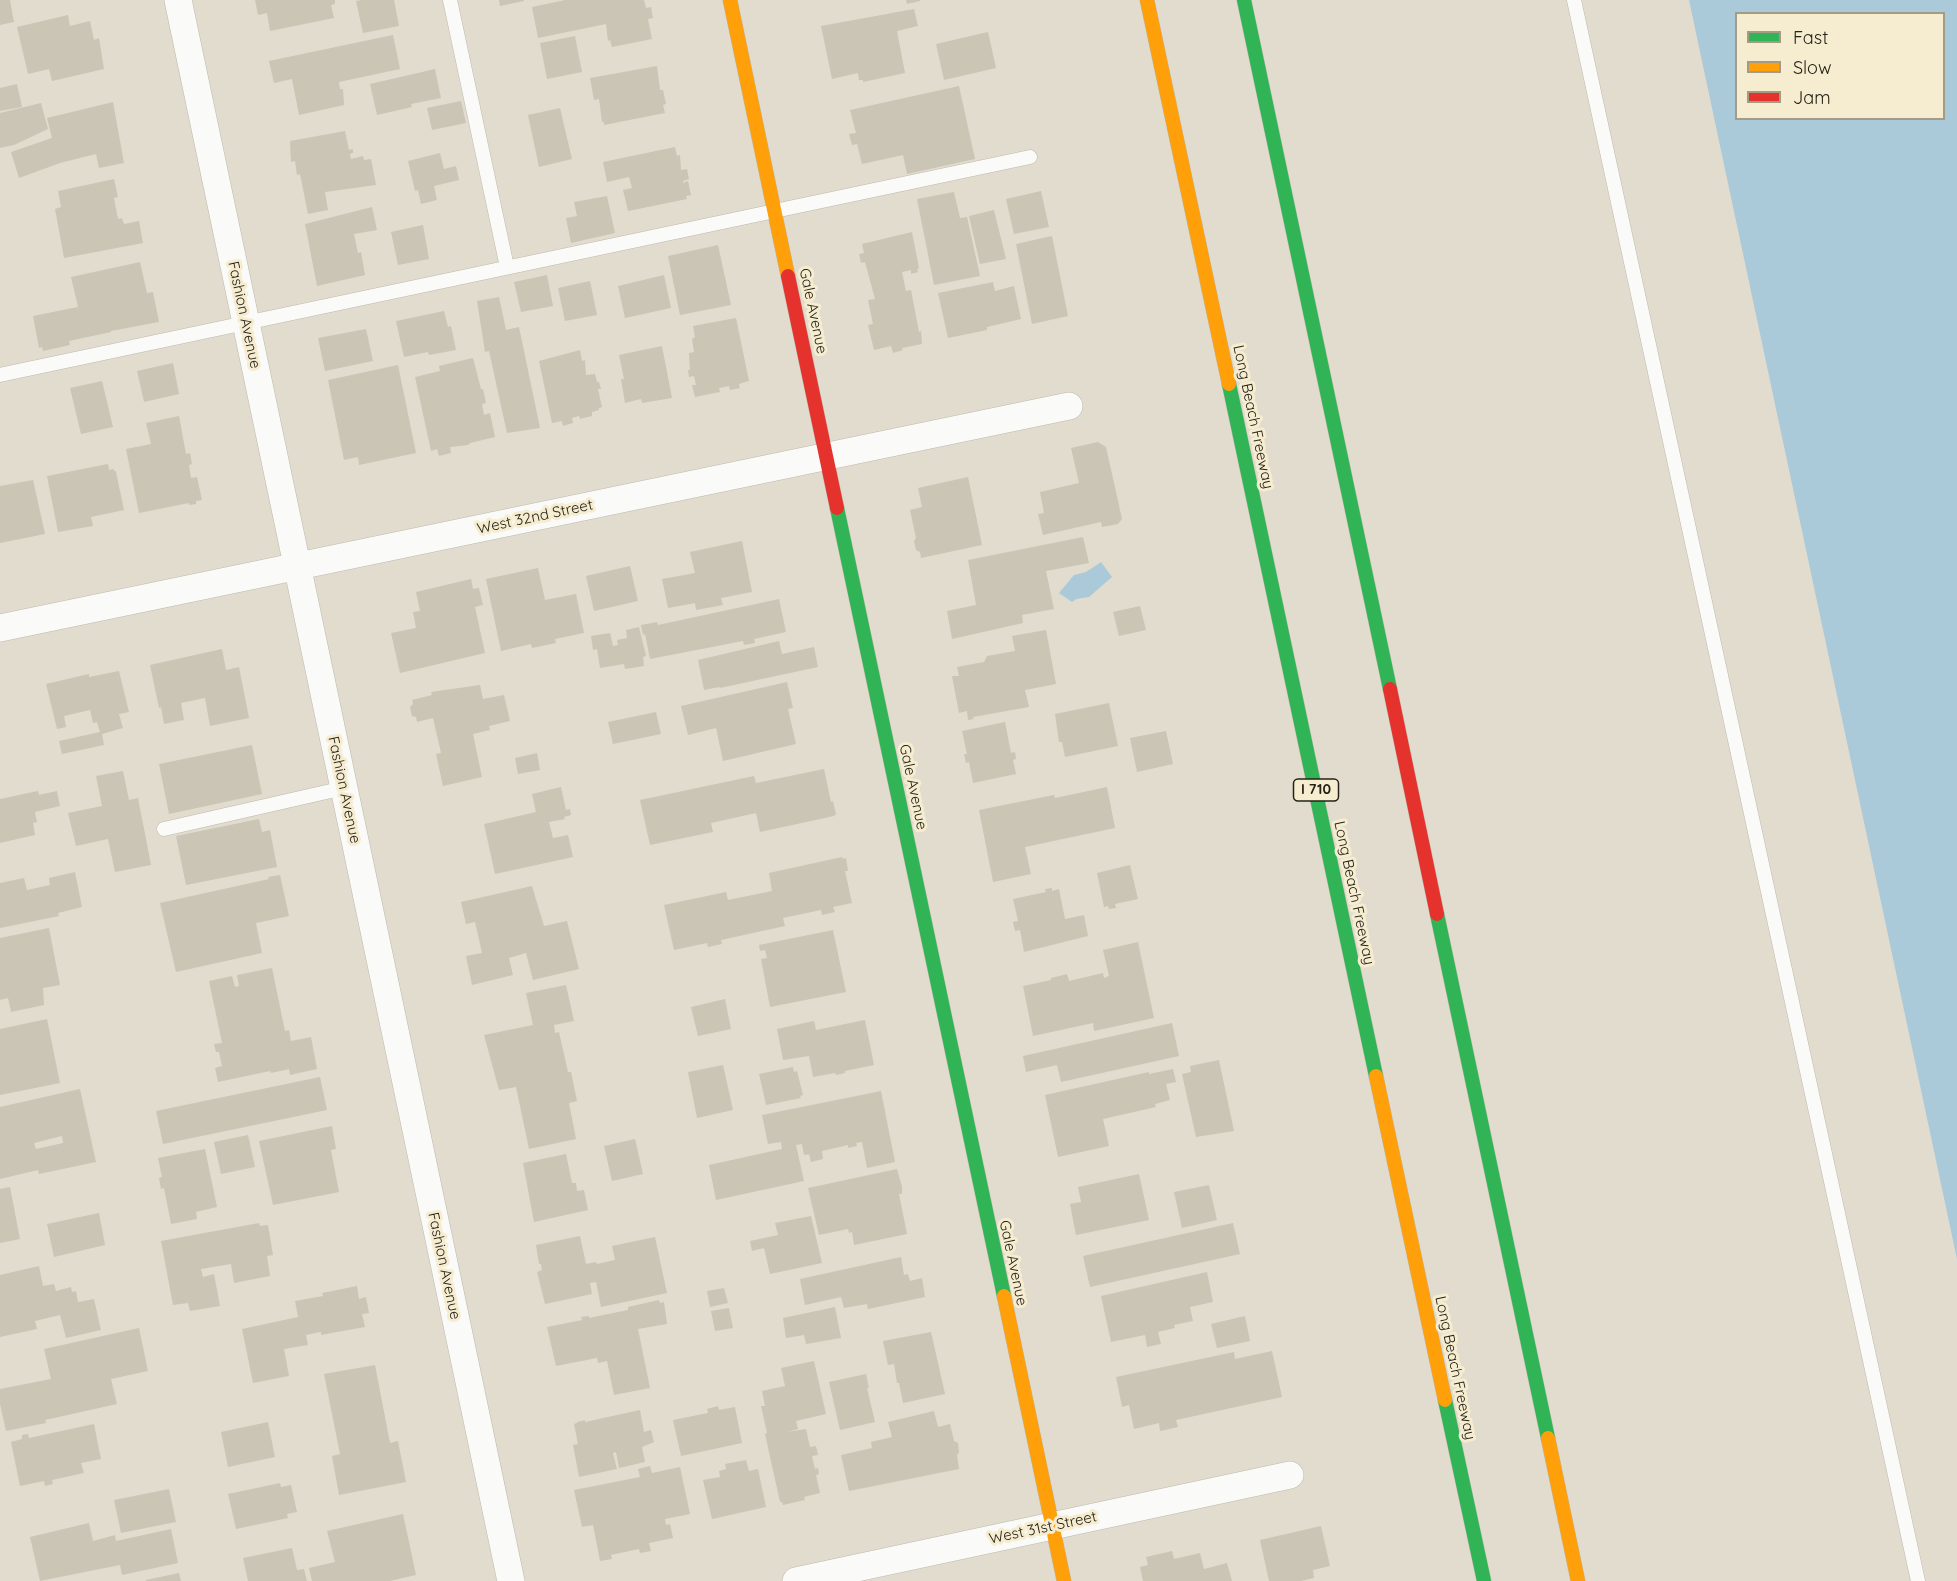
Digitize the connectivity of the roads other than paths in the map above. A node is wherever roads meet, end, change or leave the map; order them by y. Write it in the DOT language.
graph roads {
  1 [pos="178,0"];
  2 [pos="450,0"];
  3 [pos="730,0"];
  4 [pos="1148,0"];
  5 [pos="1244,0"];
  6 [pos="1574,0"];
  7 [pos="1030,158"];
  8 [pos="775,211"];
  9 [pos="507,267"];
  10 [pos="246,323"];
  11 [pos="0,375"];
  12 [pos="1069,406"];
  13 [pos="827,456"];
  14 [pos="297,567"];
  15 [pos="0,628"];
  16 [pos="344,788"];
  17 [pos="164,829"];
  18 [pos="1290,1475"];
  19 [pos="1052,1526"];
  20 [pos="511,1581"];
  21 [pos="796,1581"];
  22 [pos="1064,1581"];
  23 [pos="1484,1581"];
  24 [pos="1578,1581"];
  25 [pos="1918,1581"];
  1 -- 10 [label="street, Fashion Avenue"];
  2 -- 9 [label="lane"];
  3 -- 8 [label="main road, Gale Avenue"];
  4 -- 23 [label="main road, Long Beach Freeway / I 710"];
  5 -- 24 [label="main road"];
  6 -- 25 [label="lane"];
  7 -- 8 [label="lane"];
  8 -- 9 [label="lane"];
  8 -- 13 [label="main road, Gale Avenue"];
  9 -- 10 [label="lane"];
  10 -- 11 [label="lane"];
  10 -- 14 [label="street, Fashion Avenue"];
  12 -- 13 [label="street, West 32nd Street"];
  13 -- 14 [label="street, West 32nd Street"];
  13 -- 19 [label="main road, Gale Avenue"];
  14 -- 15 [label="street, West 32nd Street"];
  14 -- 16 [label="street, Fashion Avenue"];
  16 -- 17 [label="lane"];
  16 -- 20 [label="street, Fashion Avenue"];
  18 -- 19 [label="street, West 31st Street"];
  19 -- 21 [label="street, West 31st Street"];
  19 -- 22 [label="main road, Gale Avenue"];
}
